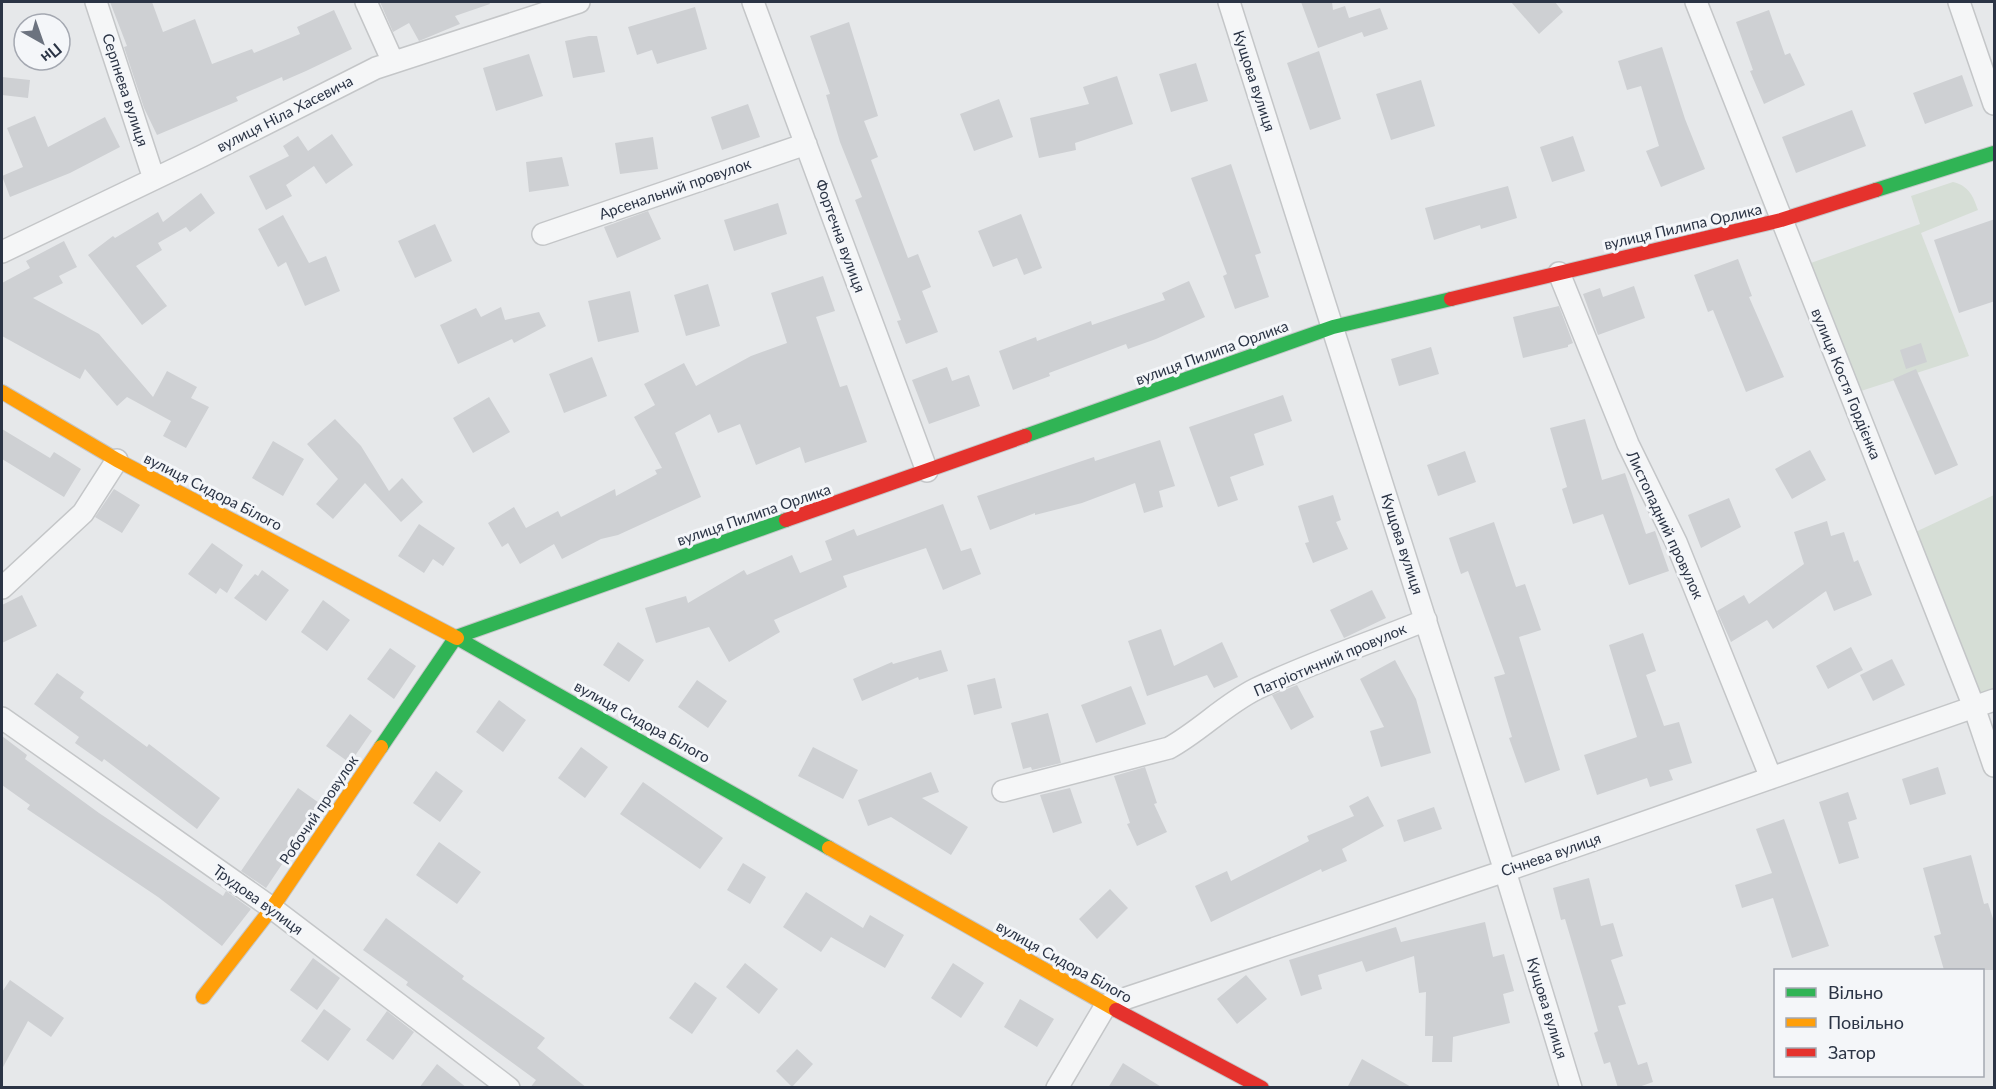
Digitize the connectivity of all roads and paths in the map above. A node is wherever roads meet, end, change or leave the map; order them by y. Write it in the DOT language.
graph roads {
  1 [pos="96,2"];
  2 [pos="366,2"];
  3 [pos="579,2"];
  4 [pos="753,2"];
  5 [pos="1229,2"];
  6 [pos="1696,2"];
  7 [pos="1959,2"];
  8 [pos="393,62"];
  9 [pos="1995,104"];
  10 [pos="806,144"];
  11 [pos="1995,153"];
  12 [pos="154,179"];
  13 [pos="1781,220"];
  14 [pos="543,234"];
  15 [pos="2,252"];
  16 [pos="1559,273"];
  17 [pos="1333,327"];
  18 [pos="2,392"];
  19 [pos="117,460"];
  20 [pos="927,471"];
  21 [pos="2,588"];
  22 [pos="1426,620"];
  23 [pos="456,637"];
  24 [pos="1995,700"];
  25 [pos="1974,707"];
  26 [pos="2,718"];
  27 [pos="1995,766"];
  28 [pos="1771,778"];
  29 [pos="1003,791"];
  30 [pos="1505,871"];
  31 [pos="272,908"];
  32 [pos="203,997"];
  33 [pos="1106,1005"];
  34 [pos="509,1088"];
  35 [pos="1057,1088"];
  36 [pos="1262,1088"];
  37 [pos="1571,1088"];
  1 -- 12 [label="street, Серпнева вулиця"];
  2 -- 8 [label="street"];
  3 -- 8 [label="street, вулиця Ніла Хасевича"];
  4 -- 10 [label="street, Фортечна вулиця"];
  5 -- 17 [label="street, Кущова вулиця"];
  6 -- 13 [label="street, вулиця Костя Гордієнка"];
  7 -- 9 [label="street"];
  8 -- 12 [label="street, вулиця Ніла Хасевича"];
  10 -- 14 [label="street, Арсенальний провулок"];
  10 -- 20 [label="street, Фортечна вулиця"];
  11 -- 13 [label="street, вулиця Пилипа Орлика"];
  12 -- 15 [label="street, вулиця Ніла Хасевича"];
  13 -- 16 [label="street, вулиця Пилипа Орлика"];
  13 -- 25 [label="street, вулиця Костя Гордієнка"];
  16 -- 17 [label="street, вулиця Пилипа Орлика"];
  16 -- 28 [label="street, Листопадний провулок"];
  17 -- 20 [label="street, вулиця Пилипа Орлика"];
  17 -- 22 [label="street, Кущова вулиця"];
  18 -- 19 [label="street, вулиця Сидора Білого"];
  19 -- 21 [label="street"];
  19 -- 23 [label="street, вулиця Сидора Білого"];
  20 -- 23 [label="street, вулиця Пилипа Орлика"];
  22 -- 29 [label="street, Патріотичний провулок"];
  22 -- 30 [label="street, Кущова вулиця"];
  23 -- 31 [label="street, Робочий провулок"];
  23 -- 33 [label="street, вулиця Сидора Білого"];
  24 -- 25 [label="street, Січнева вулиця"];
  25 -- 27 [label="street, вулиця Костя Гордієнка"];
  25 -- 28 [label="street, Січнева вулиця"];
  26 -- 31 [label="street, Трудова вулиця"];
  28 -- 30 [label="street, Січнева вулиця"];
  30 -- 33 [label="street, Січнева вулиця"];
  30 -- 37 [label="street, Кущова вулиця"];
  31 -- 32 [label="street, Робочий провулок"];
  31 -- 34 [label="street, Трудова вулиця"];
  33 -- 35 [label="street"];
  33 -- 36 [label="street, вулиця Сидора Білого"];
}
